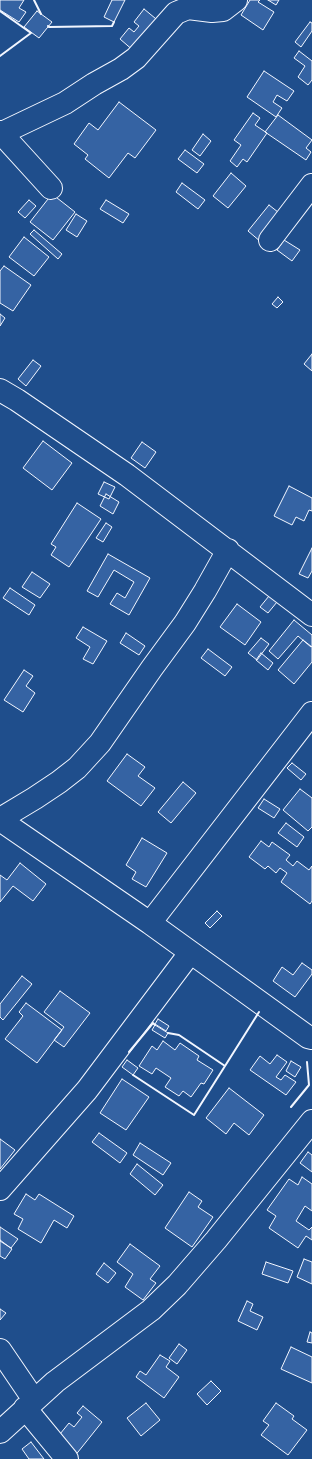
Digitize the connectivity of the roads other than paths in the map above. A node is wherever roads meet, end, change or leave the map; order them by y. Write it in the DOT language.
graph roads {
  1 [pos="236,0"];
  2 [pos="1,132"];
  3 [pos="312,185"];
  4 [pos="51,188"];
  5 [pos="270,240"];
  6 [pos="0,390"];
  7 [pos="228,550"];
  8 [pos="312,615"];
  9 [pos="312,713"];
  10 [pos="0,819"];
  11 [pos="150,923"];
  12 [pos="190,953"];
  13 [pos="311,1043"];
  14 [pos="312,1121"];
  15 [pos="0,1189"];
  16 [pos="0,1350"];
  17 [pos="30,1404"];
  18 [pos="0,1432"];
  19 [pos="67,1459"];
  1 -- 2 [label="street"];
  2 -- 4 [label="street"];
  3 -- 5 [label="street"];
  6 -- 7 [label="street"];
  7 -- 8 [label="street"];
  7 -- 10 [label="street"];
  9 -- 11 [label="street"];
  10 -- 11 [label="street"];
  11 -- 12 [label="street"];
  12 -- 13 [label="street"];
  12 -- 15 [label="street"];
  14 -- 17 [label="street"];
  16 -- 17 [label="street"];
  17 -- 18 [label="street"];
  17 -- 19 [label="street"];
}
